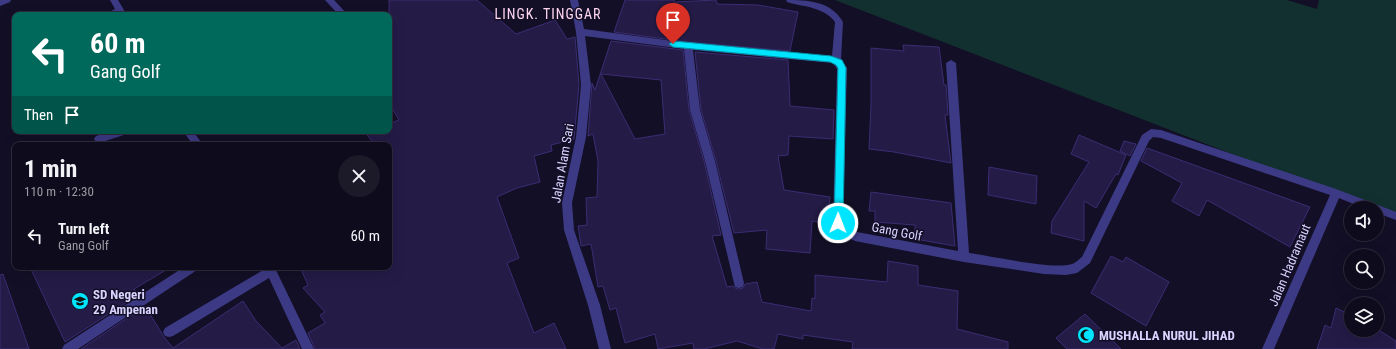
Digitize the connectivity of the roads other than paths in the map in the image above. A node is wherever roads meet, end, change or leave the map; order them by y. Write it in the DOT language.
graph roads {
  1 [pos="7,0"];
  2 [pos="114,0"];
  3 [pos="329,0"];
  4 [pos="574,0"];
  5 [pos="790,0"];
  6 [pos="0,3"];
  7 [pos="120,12"];
  8 [pos="341,12"];
  9 [pos="580,32"];
  10 [pos="688,46"];
  11 [pos="836,60"];
  12 [pos="951,63"];
  13 [pos="115,134"];
  14 [pos="99,139"];
  15 [pos="1336,193"];
  16 [pos="1357,201"];
  17 [pos="1384,211"];
  18 [pos="1396,216"];
  19 [pos="964,257"];
  20 [pos="187,270"];
  21 [pos="268,270"];
  22 [pos="270,270"];
  23 [pos="739,283"];
  24 [pos="169,332"];
  25 [pos="68,349"];
  26 [pos="308,349"];
  27 [pos="604,349"];
  28 [pos="1268,349"];
  1 -- 6 [label="street"];
  2 -- 7 [label="street"];
  3 -- 8 [label="street"];
  4 -- 9 [label="street, Jalan Alam Sari"];
  5 -- 11 [label="street"];
  9 -- 10 [label="street"];
  9 -- 27 [label="street, Jalan Alam Sari"];
  10 -- 11 [label="street"];
  10 -- 23 [label="street"];
  11 -- 19 [label="street, Gang Golf"];
  12 -- 19 [label="street"];
  13 -- 14 [label="street"];
  15 -- 16 [label="street"];
  15 -- 19 [label="street, Gang Golf"];
  15 -- 28 [label="street, Jalan Hadramaut"];
  17 -- 18 [label="street"];
  20 -- 25 [label="street"];
  21 -- 24 [label="street"];
  22 -- 26 [label="street"];
}
